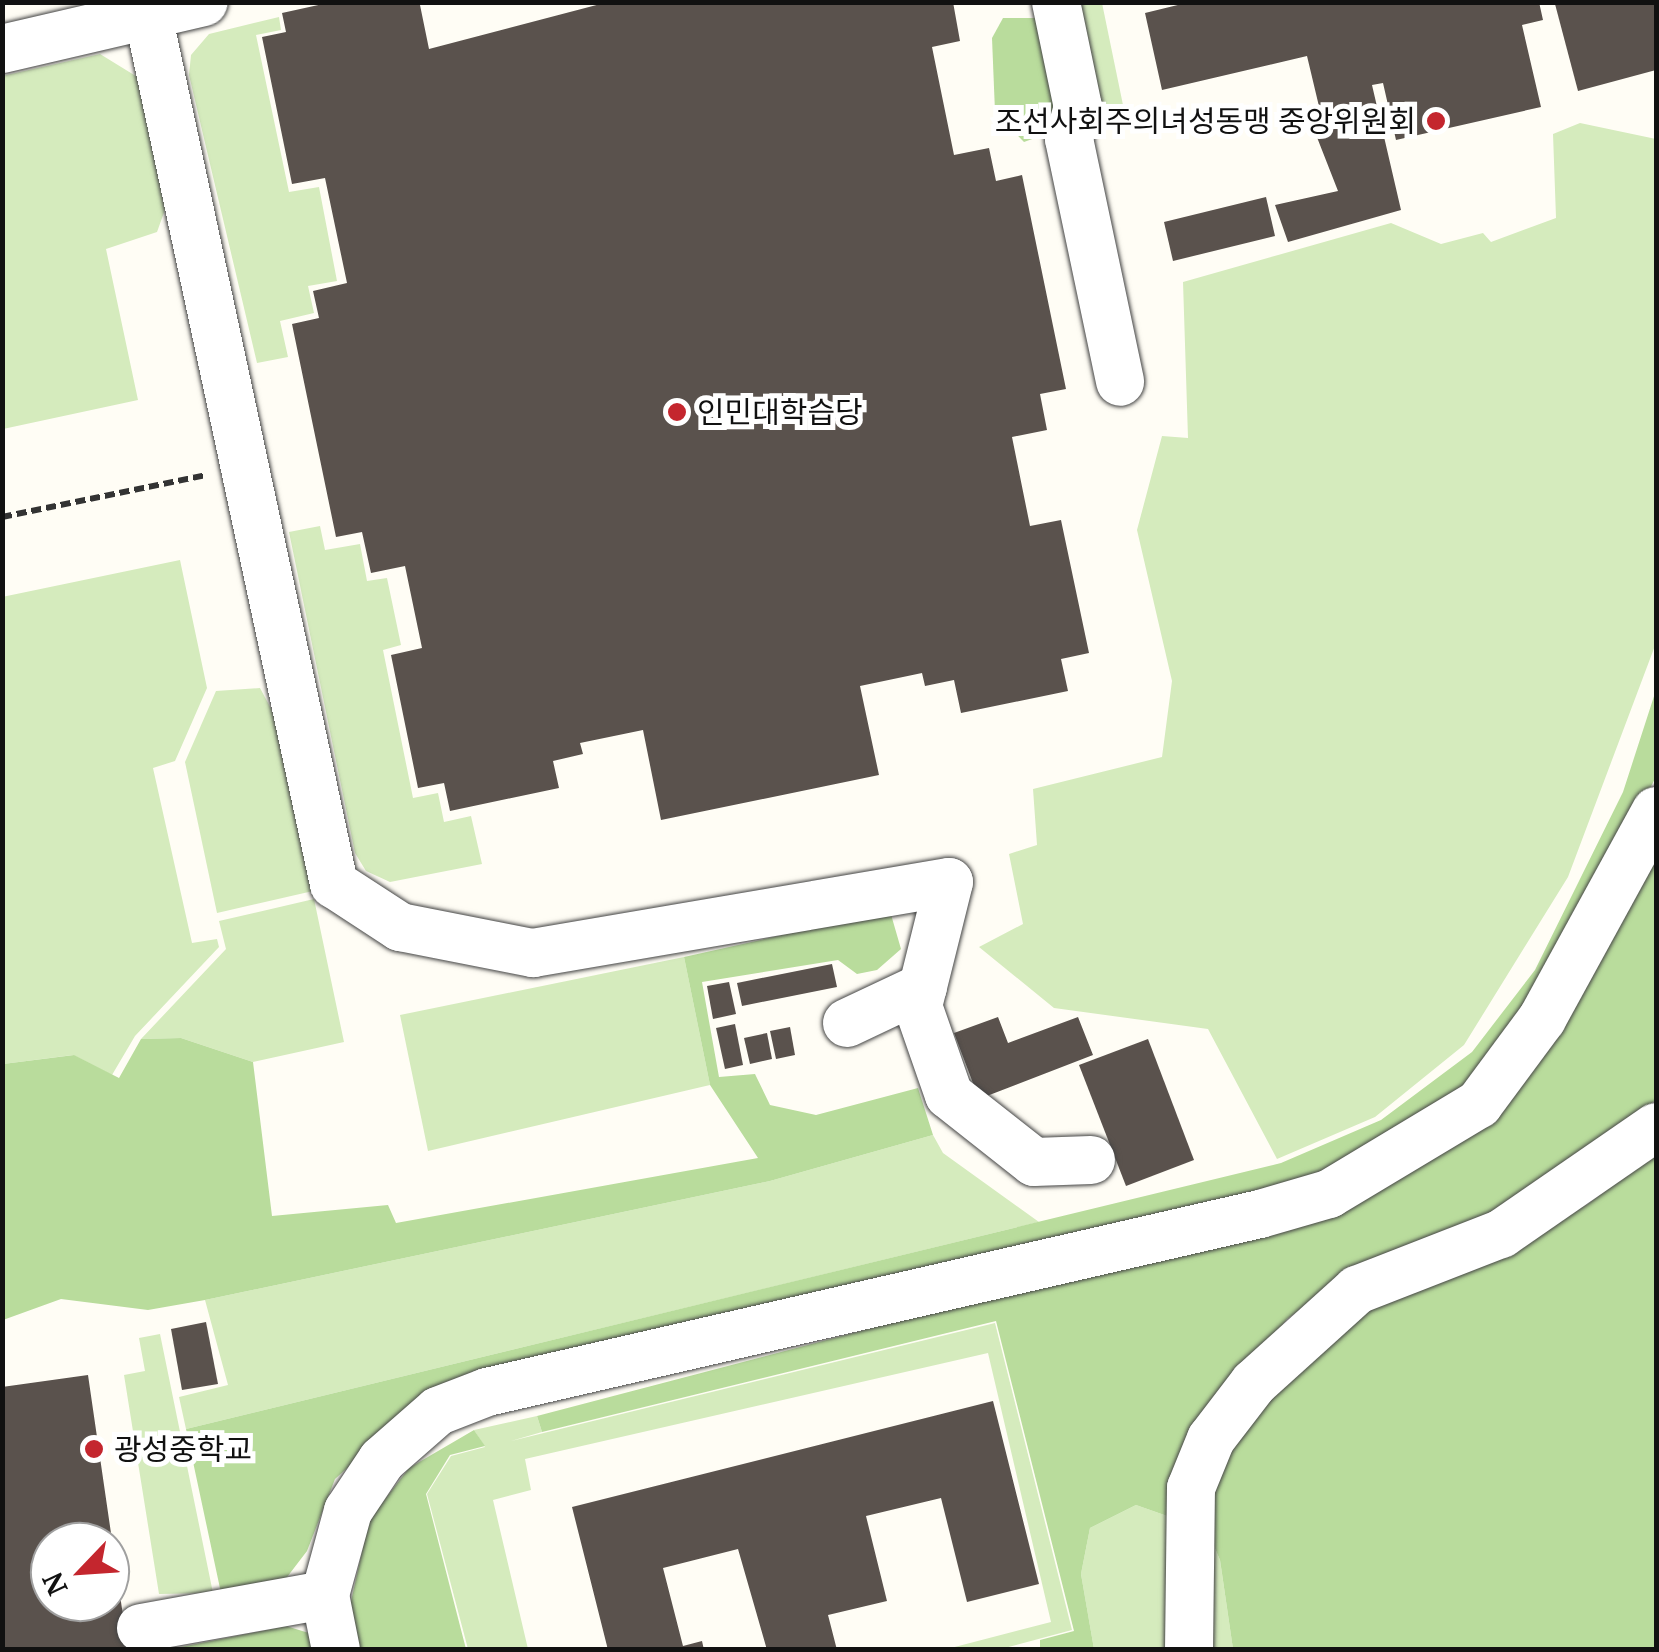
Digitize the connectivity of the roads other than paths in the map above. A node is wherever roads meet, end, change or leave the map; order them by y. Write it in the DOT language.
graph roads {
  1 [pos="204,2"];
  2 [pos="1056,2"];
  3 [pos="148,16"];
  4 [pos="2,49"];
  5 [pos="1120,382"];
  6 [pos="1656,811"];
  7 [pos="924,987"];
  8 [pos="847,1023"];
  9 [pos="1656,1127"];
  10 [pos="1090,1160"];
  11 [pos="325,1595"];
  12 [pos="141,1628"];
  13 [pos="336,1650"];
  14 [pos="1188,1650"];
  1 -- 3 [label="street"];
  2 -- 5 [label="street"];
  3 -- 4 [label="street"];
  3 -- 7 [label="street"];
  6 -- 11 [label="street"];
  7 -- 8 [label="street"];
  7 -- 10 [label="street"];
  9 -- 14 [label="street"];
  11 -- 12 [label="street"];
  11 -- 13 [label="street"];
}
